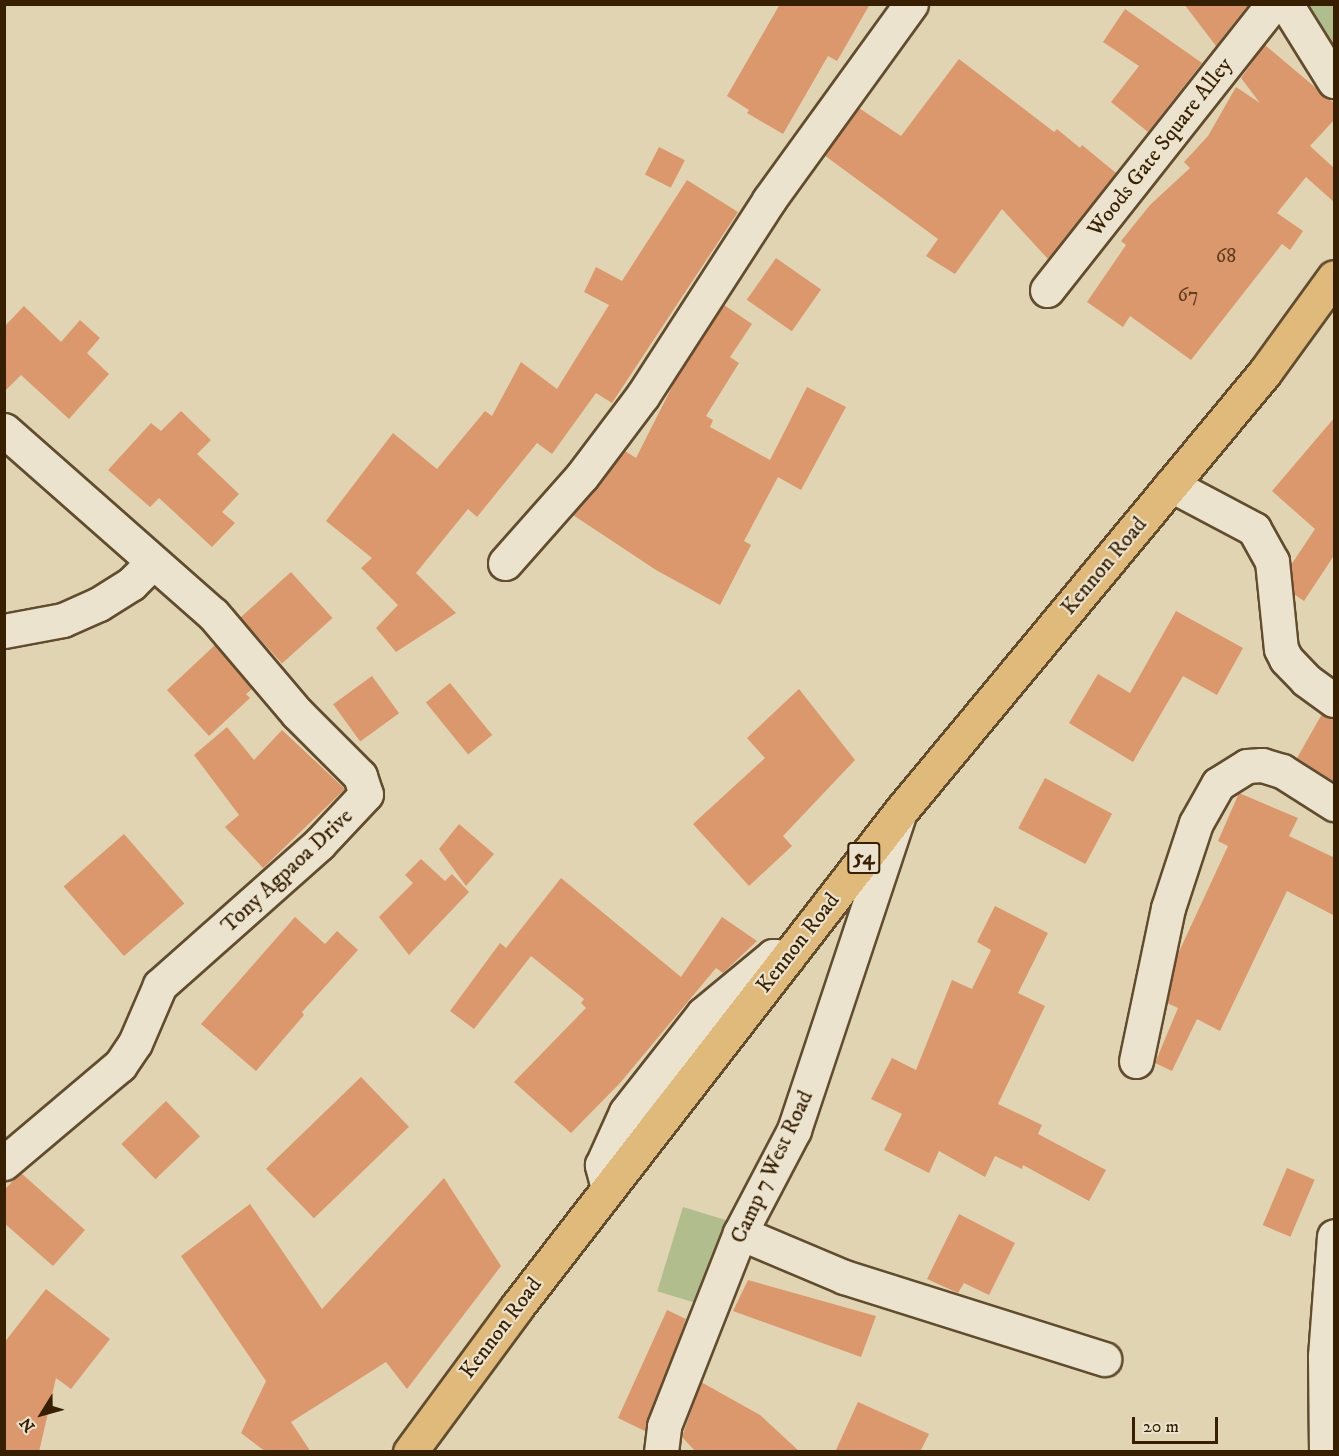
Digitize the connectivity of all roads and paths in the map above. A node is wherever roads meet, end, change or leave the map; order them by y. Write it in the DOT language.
graph roads {
  1 [pos="911,4"];
  2 [pos="1273,4"];
  3 [pos="1286,4"];
  4 [pos="1335,81"];
  5 [pos="1335,277"];
  6 [pos="1047,290"];
  7 [pos="4,430"];
  8 [pos="1171,485"];
  9 [pos="153,562"];
  10 [pos="505,563"];
  11 [pos="4,631"];
  12 [pos="1335,700"];
  13 [pos="1335,804"];
  14 [pos="900,812"];
  15 [pos="1136,1061"];
  16 [pos="4,1163"];
  17 [pos="740,1233"];
  18 [pos="1335,1236"];
  19 [pos="1104,1359"];
  20 [pos="416,1447"];
  21 [pos="666,1448"];
  22 [pos="1326,1452"];
  1 -- 10 [label="street"];
  2 -- 6 [label="street, Woods Gate Square Alley"];
  3 -- 4 [label="street"];
  5 -- 8 [label="highway, Kennon Road / 54"];
  7 -- 9 [label="street, Tony Agpaoa Drive"];
  8 -- 12 [label="street"];
  8 -- 14 [label="highway, Kennon Road / 54"];
  9 -- 11 [label="street"];
  9 -- 16 [label="street, Tony Agpaoa Drive"];
  13 -- 15 [label="street"];
  14 -- 17 [label="street, Camp 7 West Road"];
  14 -- 20 [label="highway, Kennon Road / 54"];
  17 -- 19 [label="street"];
  17 -- 21 [label="street, Camp 7 West Road"];
  18 -- 22 [label="street"];
}
